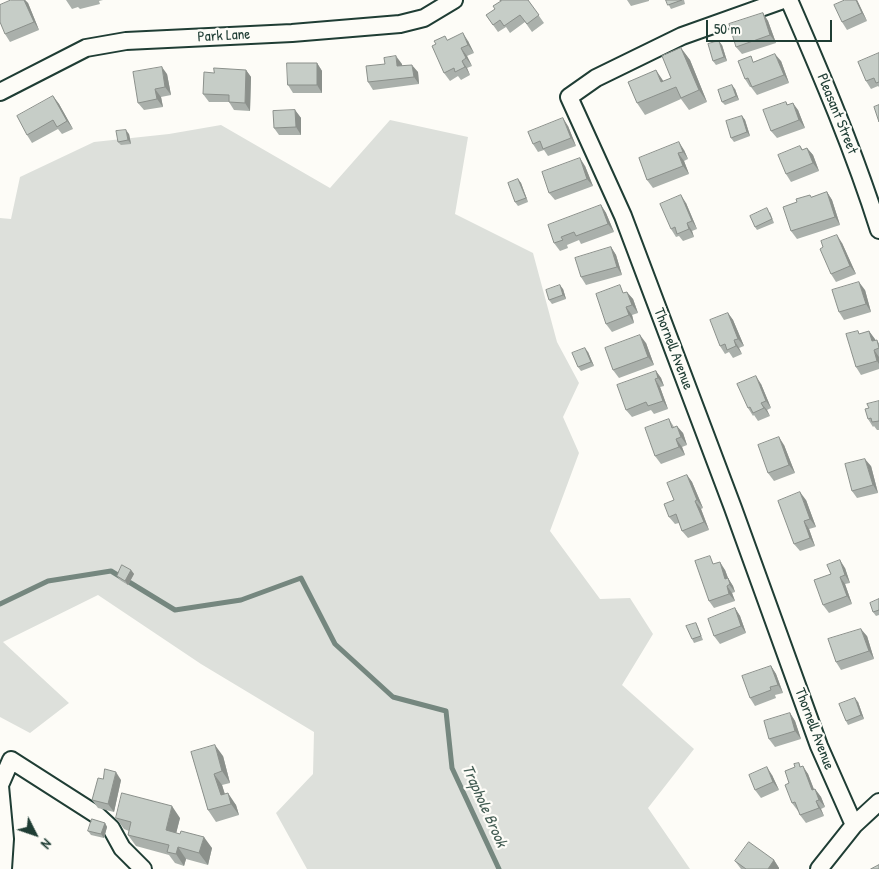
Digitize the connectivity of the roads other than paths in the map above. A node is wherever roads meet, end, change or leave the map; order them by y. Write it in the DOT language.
graph roads {
  1 [pos="454,0"];
  2 [pos="782,0"];
  3 [pos="789,0"];
  4 [pos="0,92"];
  5 [pos="879,230"];
  6 [pos="0,786"];
  7 [pos="879,802"];
  8 [pos="854,824"];
  9 [pos="3,869"];
  10 [pos="143,869"];
  11 [pos="819,869"];
  1 -- 4 [label="street, Park Lane"];
  2 -- 8 [label="street, Thornell Avenue"];
  3 -- 5 [label="street, Pleasant Street"];
  6 -- 9 [label="street"];
  6 -- 10 [label="street"];
  7 -- 8 [label="street"];
  8 -- 11 [label="street"];
}
